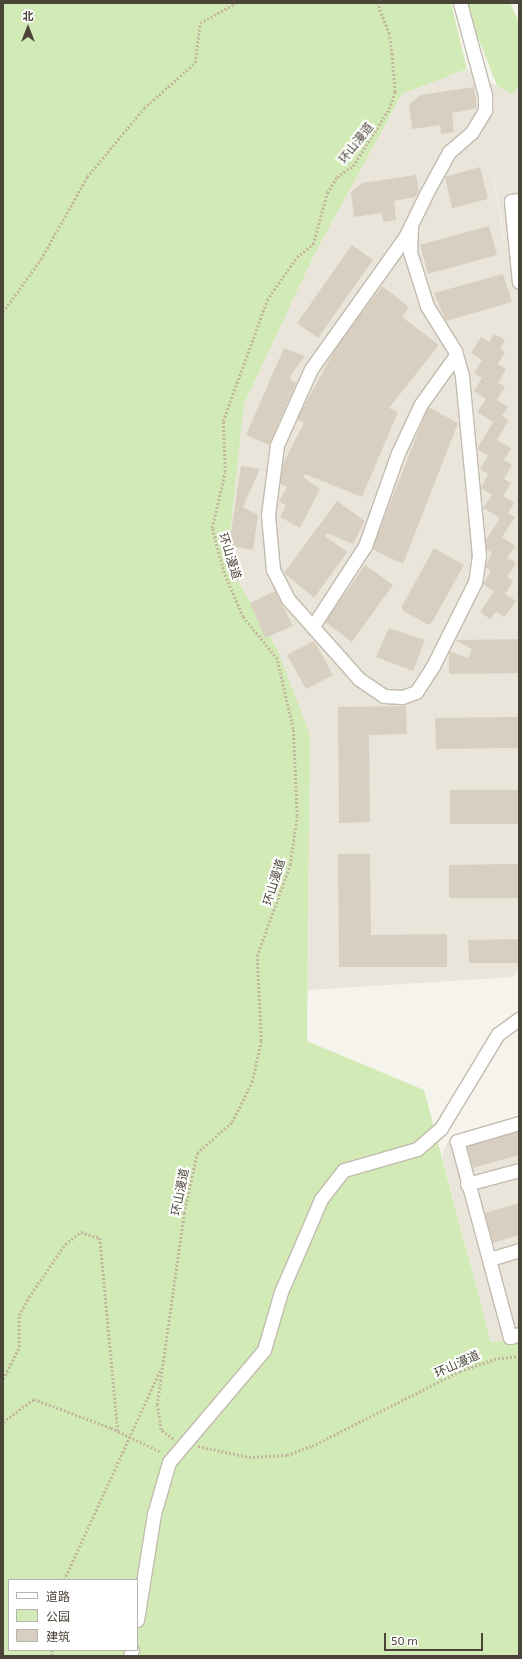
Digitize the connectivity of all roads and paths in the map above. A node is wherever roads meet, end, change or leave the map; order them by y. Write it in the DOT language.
graph roads {
  1 [pos="236,3"];
  2 [pos="377,3"];
  3 [pos="460,3"];
  4 [pos="519,200"];
  5 [pos="411,225"];
  6 [pos="519,282"];
  7 [pos="3,312"];
  8 [pos="456,355"];
  9 [pos="313,626"];
  10 [pos="519,1019"];
  11 [pos="519,1123"];
  12 [pos="519,1170"];
  13 [pos="467,1184"];
  14 [pos="519,1250"];
  15 [pos="490,1259"];
  16 [pos="519,1334"];
  17 [pos="519,1356"];
  18 [pos="163,1363"];
  19 [pos="3,1379"];
  20 [pos="3,1422"];
  21 [pos="118,1431"];
  22 [pos="130,1437"];
  23 [pos="182,1443"];
  24 [pos="173,1456"];
  25 [pos="64,1579"];
  26 [pos="138,1614"];
  1 -- 7 [label="path"];
  2 -- 18 [label="path, 环山漫道"];
  3 -- 5 [label="street"];
  4 -- 6 [label="street"];
  5 -- 8 [label="street"];
  5 -- 9 [label="street"];
  8 -- 9 [label="street"];
  8 -- 9 [label="street"];
  10 -- 23 [label="street"];
  11 -- 13 [label="street"];
  12 -- 13 [label="street"];
  13 -- 15 [label="street"];
  14 -- 15 [label="street"];
  15 -- 16 [label="street"];
  17 -- 23 [label="path, 环山漫道"];
  18 -- 22 [label="path"];
  18 -- 23 [label="path, 环山漫道"];
  19 -- 21 [label="path"];
  20 -- 21 [label="path"];
  21 -- 22 [label="path"];
  22 -- 24 [label="path"];
  22 -- 25 [label="path"];
  23 -- 24 [label="street"];
  24 -- 26 [label="street"];
}
